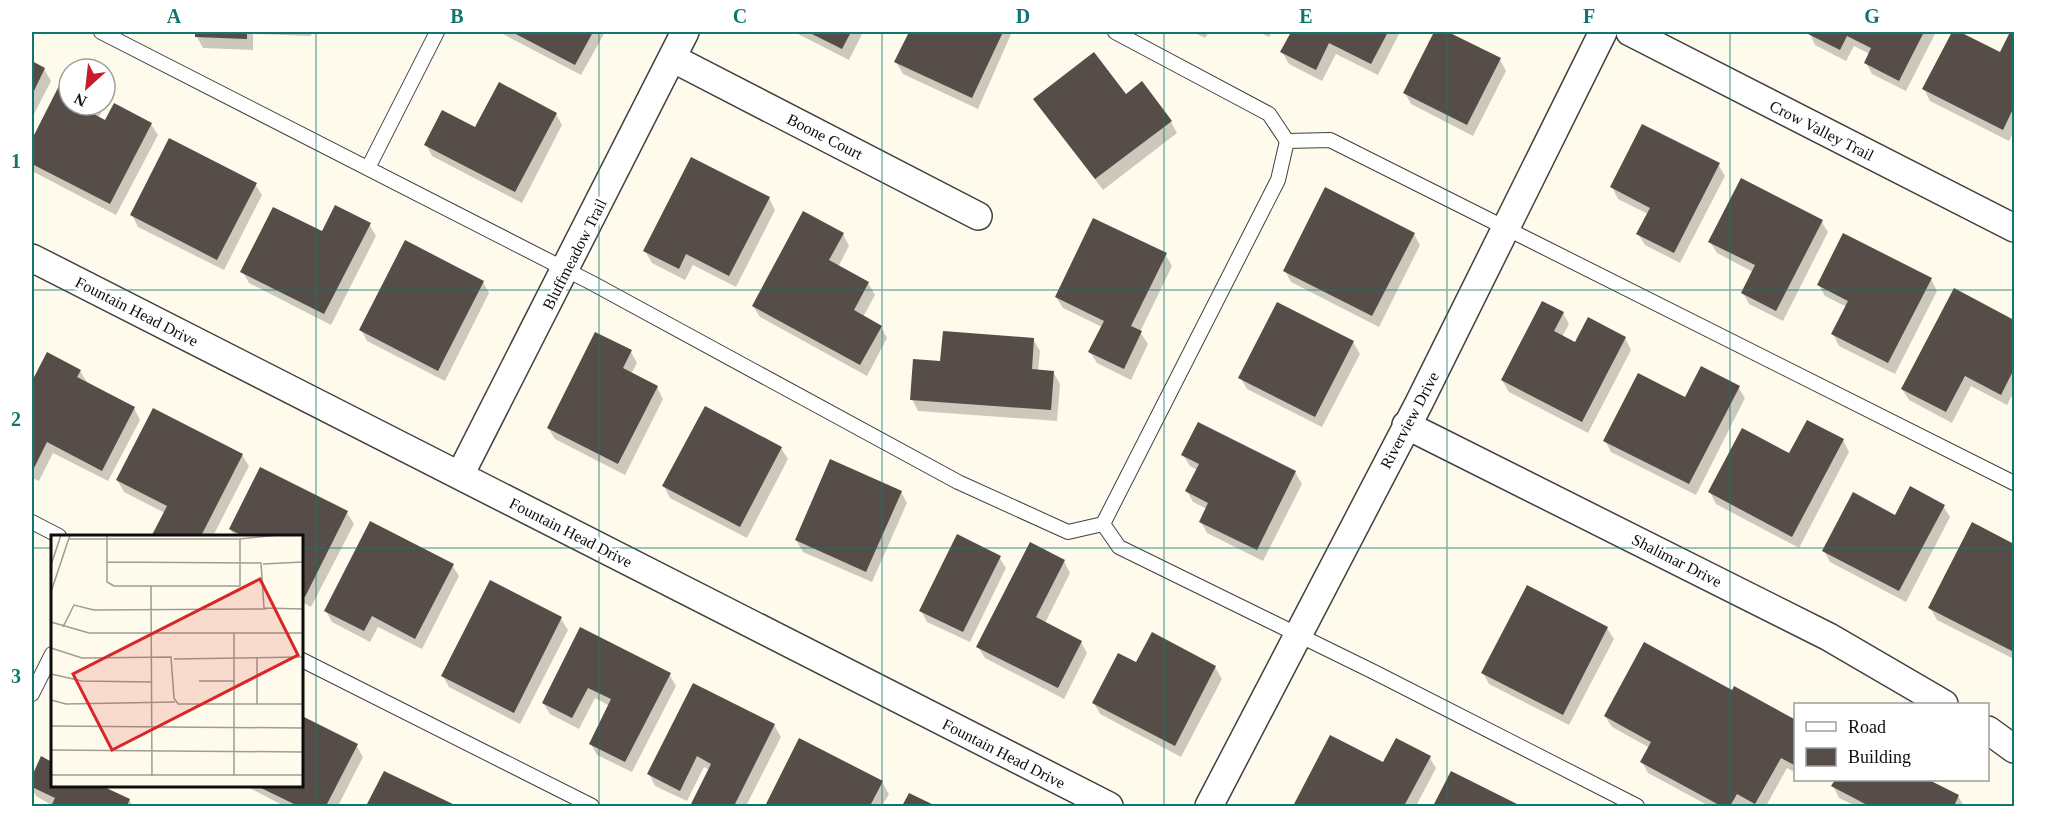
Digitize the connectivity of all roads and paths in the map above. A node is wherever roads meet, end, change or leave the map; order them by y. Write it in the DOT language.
graph roads {
  1 [pos="101,32"];
  2 [pos="437,32"];
  3 [pos="685,32"];
  4 [pos="1115,32"];
  5 [pos="1604,32"];
  6 [pos="1630,32"];
  7 [pos="672,58"];
  8 [pos="1287,141"];
  9 [pos="368,168"];
  10 [pos="978,216"];
  11 [pos="1504,228"];
  12 [pos="2014,228"];
  13 [pos="32,258"];
  14 [pos="566,270"];
  15 [pos="1406,425"];
  16 [pos="460,475"];
  17 [pos="2014,483"];
  18 [pos="32,522"];
  19 [pos="1103,524"];
  20 [pos="55,535"];
  21 [pos="1298,635"];
  22 [pos="51,656"];
  23 [pos="303,661"];
  24 [pos="32,694"];
  25 [pos="1941,703"];
  26 [pos="1989,731"];
  27 [pos="2014,749"];
  28 [pos="592,807"];
  29 [pos="1109,807"];
  30 [pos="1209,807"];
  31 [pos="1637,807"];
  1 -- 9 [label="lane"];
  2 -- 9 [label="lane"];
  3 -- 7 [label="street, Bluffmeadow Trail"];
  4 -- 8 [label="lane"];
  5 -- 11 [label="street, Riverview Drive"];
  6 -- 12 [label="street, Crow Valley Trail"];
  7 -- 10 [label="street, Boone Court"];
  7 -- 14 [label="street, Bluffmeadow Trail"];
  8 -- 11 [label="lane"];
  8 -- 19 [label="lane"];
  9 -- 14 [label="lane"];
  11 -- 15 [label="street, Riverview Drive"];
  11 -- 17 [label="lane"];
  13 -- 16 [label="street, Fountain Head Drive"];
  14 -- 16 [label="street, Bluffmeadow Trail"];
  14 -- 19 [label="lane"];
  15 -- 21 [label="street, Riverview Drive"];
  15 -- 25 [label="street, Shalimar Drive"];
  16 -- 29 [label="street, Fountain Head Drive"];
  18 -- 20 [label="lane"];
  19 -- 21 [label="lane"];
  21 -- 30 [label="street, Riverview Drive"];
  21 -- 31 [label="lane"];
  22 -- 24 [label="lane"];
  23 -- 28 [label="lane"];
  26 -- 27 [label="street"];
}
